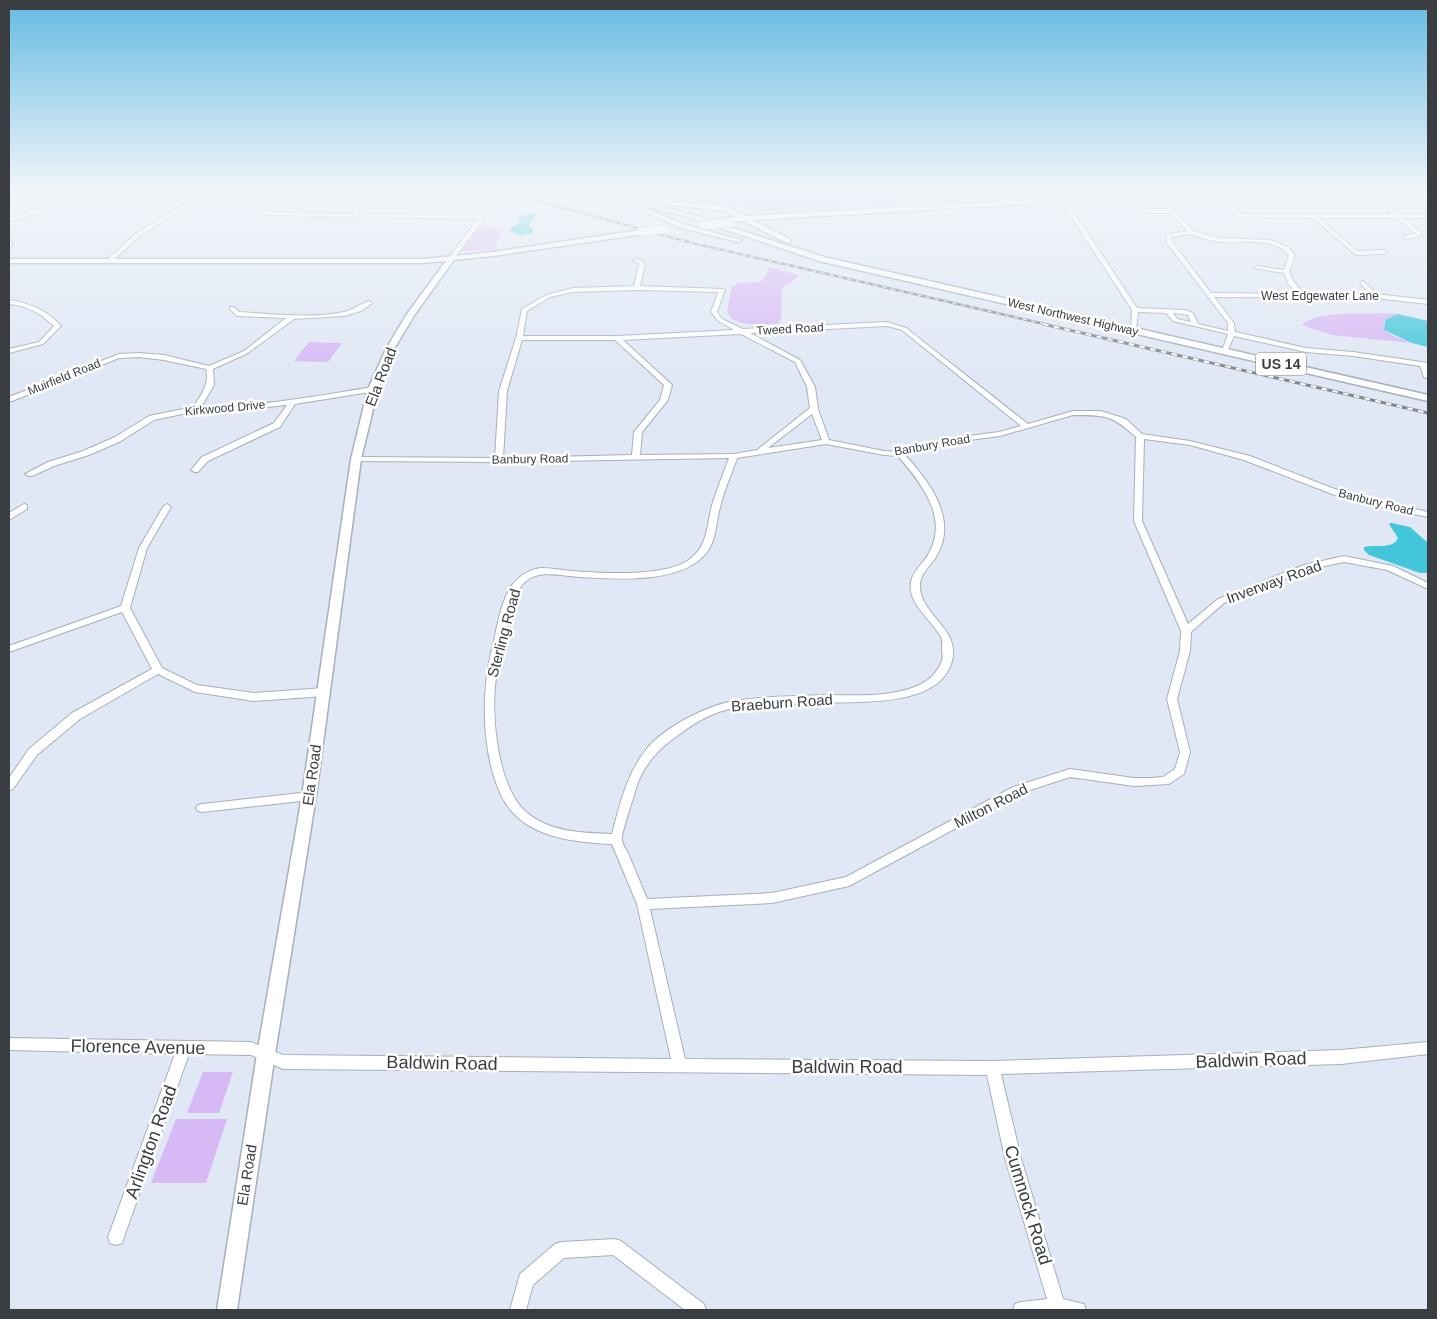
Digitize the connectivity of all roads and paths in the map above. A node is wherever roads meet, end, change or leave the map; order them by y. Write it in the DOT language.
graph roads {
  1 [pos="119,252"];
  2 [pos="456,252"];
  3 [pos="505,252"];
  4 [pos="790,252"];
  5 [pos="801,252"];
  6 [pos="821,252"];
  7 [pos="1097,252"];
  8 [pos="1177,252"];
  9 [pos="1290,252"];
  10 [pos="1354,252"];
  11 [pos="1384,252"];
  12 [pos="822,259"];
  13 [pos="450,260"];
  14 [pos="636,260"];
  15 [pos="9,261"];
  16 [pos="109,261"];
  17 [pos="1257,268"];
  18 [pos="872,271"];
  19 [pos="1286,272"];
  20 [pos="1362,283"];
  21 [pos="637,288"];
  22 [pos="1211,295"];
  23 [pos="1302,295"];
  24 [pos="1375,296"];
  25 [pos="9,302"];
  26 [pos="1428,302"];
  27 [pos="369,303"];
  28 [pos="232,308"];
  29 [pos="1136,310"];
  30 [pos="1168,311"];
  31 [pos="293,316"];
  32 [pos="1195,324"];
  33 [pos="1133,330"];
  34 [pos="738,331"];
  35 [pos="1232,334"];
  36 [pos="519,338"];
  37 [pos="617,338"];
  38 [pos="9,351"];
  39 [pos="1225,351"];
  40 [pos="1426,364"];
  41 [pos="209,368"];
  42 [pos="1428,377"];
  43 [pos="373,389"];
  44 [pos="1428,398"];
  45 [pos="9,399"];
  46 [pos="293,402"];
  47 [pos="196,409"];
  48 [pos="814,409"];
  49 [pos="1026,426"];
  50 [pos="1140,436"];
  51 [pos="826,442"];
  52 [pos="759,452"];
  53 [pos="900,454"];
  54 [pos="734,456"];
  55 [pos="636,458"];
  56 [pos="356,459"];
  57 [pos="499,460"];
  58 [pos="195,470"];
  59 [pos="28,474"];
  60 [pos="24,507"];
  61 [pos="167,507"];
  62 [pos="1428,514"];
  63 [pos="9,517"];
  64 [pos="1428,586"];
  65 [pos="125,608"];
  66 [pos="1186,631"];
  67 [pos="9,649"];
  68 [pos="158,670"];
  69 [pos="324,692"];
  70 [pos="9,786"];
  71 [pos="309,796"];
  72 [pos="202,808"];
  73 [pos="616,839"];
  74 [pos="643,904"];
  75 [pos="9,1044"];
  76 [pos="186,1048"];
  77 [pos="1428,1048"];
  78 [pos="266,1054"];
  79 [pos="680,1066"];
  80 [pos="993,1068"];
  81 [pos="116,1236"];
  82 [pos="1057,1306"];
  83 [pos="227,1310"];
  84 [pos="518,1310"];
  85 [pos="698,1310"];
  86 [pos="1021,1310"];
  87 [pos="1078,1310"];
  1 -- 16 [label="street"];
  2 -- 13 [label="street"];
  3 -- 13 [label="main road"];
  4 -- 12 [label="main road"];
  5 -- 12 [label="main road, West Northwest Highway / US 14"];
  6 -- 18 [label="main road"];
  7 -- 29 [label="street"];
  8 -- 22 [label="street"];
  9 -- 19 [label="street"];
  10 -- 11 [label="street"];
  12 -- 18 [label="main road, West Northwest Highway / US 14"];
  13 -- 16 [label="main road"];
  13 -- 43 [label="main road, Ela Road"];
  14 -- 21 [label="street"];
  15 -- 16 [label="main road"];
  17 -- 19 [label="street"];
  18 -- 33 [label="main road, West Northwest Highway / US 14"];
  19 -- 23 [label="street"];
  20 -- 24 [label="street"];
  21 -- 34 [label="street"];
  21 -- 36 [label="street"];
  22 -- 23 [label="street, West Edgewater Lane"];
  22 -- 35 [label="street"];
  23 -- 24 [label="street, West Edgewater Lane"];
  24 -- 26 [label="street, West Edgewater Lane"];
  25 -- 38 [label="street"];
  27 -- 31 [label="street"];
  28 -- 31 [label="street"];
  29 -- 30 [label="street"];
  29 -- 33 [label="street"];
  30 -- 32 [label="street"];
  30 -- 32 [label="street"];
  31 -- 41 [label="street"];
  32 -- 35 [label="street"];
  33 -- 39 [label="main road, West Northwest Highway / US 14"];
  34 -- 37 [label="street, Tweed Road"];
  34 -- 48 [label="street"];
  34 -- 49 [label="street, Tweed Road"];
  35 -- 39 [label="street"];
  35 -- 40 [label="street"];
  36 -- 37 [label="street, Tweed Road"];
  36 -- 57 [label="street"];
  37 -- 55 [label="street"];
  39 -- 44 [label="main road, West Northwest Highway / US 14"];
  40 -- 42 [label="street"];
  41 -- 45 [label="street, Muirfield Road"];
  41 -- 47 [label="street"];
  43 -- 46 [label="street, Kirkwood Drive"];
  43 -- 56 [label="main road, Ela Road"];
  46 -- 47 [label="street, Kirkwood Drive"];
  46 -- 58 [label="street"];
  47 -- 59 [label="street, Kirkwood Drive"];
  48 -- 51 [label="street"];
  48 -- 52 [label="street"];
  49 -- 50 [label="street, Banbury Road"];
  49 -- 53 [label="street, Banbury Road"];
  50 -- 62 [label="street, Banbury Road"];
  50 -- 66 [label="street, Milton Road"];
  51 -- 52 [label="street, Banbury Road"];
  51 -- 53 [label="street, Banbury Road"];
  52 -- 54 [label="street, Banbury Road"];
  53 -- 73 [label="street, Braeburn Road"];
  54 -- 55 [label="street, Banbury Road"];
  54 -- 73 [label="street, Sterling Road"];
  55 -- 57 [label="street, Banbury Road"];
  56 -- 57 [label="street, Banbury Road"];
  56 -- 69 [label="main road, Ela Road"];
  60 -- 63 [label="street"];
  61 -- 65 [label="street"];
  64 -- 66 [label="street, Inverway Road"];
  65 -- 67 [label="street"];
  65 -- 68 [label="street"];
  66 -- 74 [label="street, Milton Road"];
  68 -- 69 [label="street"];
  68 -- 70 [label="street"];
  69 -- 71 [label="main road, Ela Road"];
  71 -- 72 [label="street"];
  71 -- 78 [label="main road, Ela Road"];
  73 -- 74 [label="street"];
  74 -- 79 [label="street"];
  75 -- 76 [label="street, Florence Avenue"];
  76 -- 78 [label="street, Florence Avenue"];
  76 -- 81 [label="street, Arlington Road"];
  77 -- 80 [label="street, Baldwin Road"];
  78 -- 79 [label="street, Baldwin Road"];
  78 -- 83 [label="main road, Ela Road"];
  79 -- 80 [label="street, Baldwin Road"];
  80 -- 82 [label="street, Cumnock Road"];
  82 -- 86 [label="street"];
  82 -- 87 [label="street"];
  84 -- 85 [label="street"];
}
